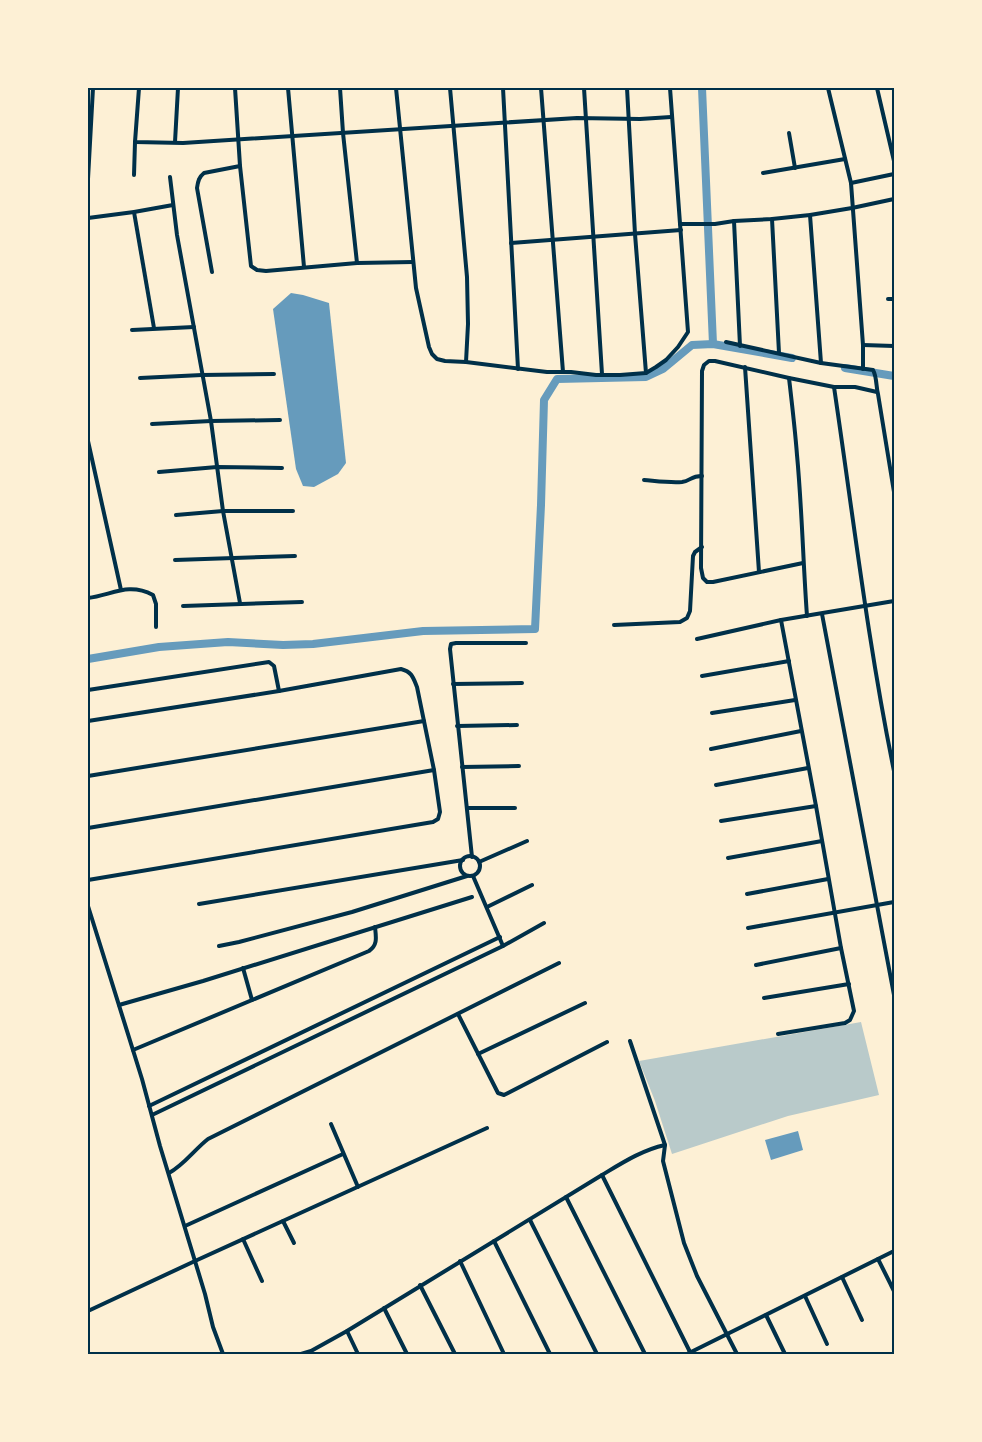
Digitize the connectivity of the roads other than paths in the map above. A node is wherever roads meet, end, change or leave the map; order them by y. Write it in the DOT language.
graph roads {
  1 [pos="93,88"];
  2 [pos="139,88"];
  3 [pos="178,88"];
  4 [pos="235,88"];
  5 [pos="288,88"];
  6 [pos="340,88"];
  7 [pos="396,88"];
  8 [pos="450,88"];
  9 [pos="503,88"];
  10 [pos="541,88"];
  11 [pos="584,88"];
  12 [pos="627,88"];
  13 [pos="670,88"];
  14 [pos="828,88"];
  15 [pos="877,88"];
  16 [pos="671,117"];
  17 [pos="586,118"];
  18 [pos="628,118"];
  19 [pos="543,120"];
  20 [pos="506,123"];
  21 [pos="452,126"];
  22 [pos="400,130"];
  23 [pos="344,133"];
  24 [pos="789,133"];
  25 [pos="293,137"];
  26 [pos="238,140"];
  27 [pos="135,142"];
  28 [pos="175,142"];
  29 [pos="845,159"];
  30 [pos="894,161"];
  31 [pos="240,166"];
  32 [pos="88,167"];
  33 [pos="795,168"];
  34 [pos="763,173"];
  35 [pos="134,175"];
  36 [pos="894,176"];
  37 [pos="170,177"];
  38 [pos="88,179"];
  39 [pos="851,183"];
  40 [pos="894,199"];
  41 [pos="173,205"];
  42 [pos="852,208"];
  43 [pos="134,212"];
  44 [pos="810,215"];
  45 [pos="88,218"];
  46 [pos="772,220"];
  47 [pos="734,221"];
  48 [pos="680,224"];
  49 [pos="681,230"];
  50 [pos="635,234"];
  51 [pos="593,237"];
  52 [pos="554,240"];
  53 [pos="511,243"];
  54 [pos="413,262"];
  55 [pos="357,263"];
  56 [pos="304,267"];
  57 [pos="212,272"];
  58 [pos="888,299"];
  59 [pos="894,299"];
  60 [pos="194,327"];
  61 [pos="154,328"];
  62 [pos="132,330"];
  63 [pos="726,342"];
  64 [pos="863,345"];
  65 [pos="740,346"];
  66 [pos="894,346"];
  67 [pos="779,353"];
  68 [pos="466,362"];
  69 [pos="821,362"];
  70 [pos="745,368"];
  71 [pos="518,369"];
  72 [pos="863,369"];
  73 [pos="563,372"];
  74 [pos="646,373"];
  75 [pos="274,374"];
  76 [pos="602,374"];
  77 [pos="202,375"];
  78 [pos="140,378"];
  79 [pos="789,378"];
  80 [pos="834,387"];
  81 [pos="877,392"];
  82 [pos="280,420"];
  83 [pos="211,421"];
  84 [pos="152,424"];
  85 [pos="88,440"];
  86 [pos="217,467"];
  87 [pos="282,468"];
  88 [pos="159,472"];
  89 [pos="702,476"];
  90 [pos="644,480"];
  91 [pos="894,492"];
  92 [pos="224,511"];
  93 [pos="293,511"];
  94 [pos="176,514"];
  95 [pos="702,547"];
  96 [pos="295,556"];
  97 [pos="233,559"];
  98 [pos="175,560"];
  99 [pos="803,563"];
  100 [pos="759,572"];
  101 [pos="121,590"];
  102 [pos="88,598"];
  103 [pos="894,601"];
  104 [pos="302,602"];
  105 [pos="240,603"];
  106 [pos="866,605"];
  107 [pos="183,606"];
  108 [pos="822,614"];
  109 [pos="807,616"];
  110 [pos="781,620"];
  111 [pos="614,625"];
  112 [pos="156,627"];
  113 [pos="697,639"];
  114 [pos="526,643"];
  115 [pos="789,661"];
  116 [pos="702,676"];
  117 [pos="522,683"];
  118 [pos="452,684"];
  119 [pos="88,690"];
  120 [pos="279,691"];
  121 [pos="795,700"];
  122 [pos="712,713"];
  123 [pos="88,721"];
  124 [pos="424,721"];
  125 [pos="517,725"];
  126 [pos="457,726"];
  127 [pos="801,732"];
  128 [pos="711,748"];
  129 [pos="519,766"];
  130 [pos="462,767"];
  131 [pos="808,768"];
  132 [pos="434,770"];
  133 [pos="894,771"];
  134 [pos="88,776"];
  135 [pos="716,785"];
  136 [pos="816,806"];
  137 [pos="466,808"];
  138 [pos="515,808"];
  139 [pos="721,821"];
  140 [pos="88,828"];
  141 [pos="527,841"];
  142 [pos="822,841"];
  143 [pos="472,857"];
  144 [pos="728,858"];
  145 [pos="463,860"];
  146 [pos="479,862"];
  147 [pos="467,876"];
  148 [pos="473,876"];
  149 [pos="828,879"];
  150 [pos="88,880"];
  151 [pos="532,885"];
  152 [pos="747,894"];
  153 [pos="472,897"];
  154 [pos="894,902"];
  155 [pos="199,904"];
  156 [pos="878,904"];
  157 [pos="88,906"];
  158 [pos="487,907"];
  159 [pos="835,912"];
  160 [pos="544,923"];
  161 [pos="375,927"];
  162 [pos="748,928"];
  163 [pos="500,937"];
  164 [pos="219,946"];
  165 [pos="503,946"];
  166 [pos="841,948"];
  167 [pos="560,963"];
  168 [pos="756,965"];
  169 [pos="244,968"];
  170 [pos="408,981"];
  171 [pos="849,984"];
  172 [pos="412,989"];
  173 [pos="894,995"];
  174 [pos="764,998"];
  175 [pos="252,1000"];
  176 [pos="585,1003"];
  177 [pos="119,1005"];
  178 [pos="458,1014"];
  179 [pos="330,1019"];
  180 [pos="334,1027"];
  181 [pos="778,1034"];
  182 [pos="630,1040"];
  183 [pos="608,1042"];
  184 [pos="133,1050"];
  185 [pos="478,1054"];
  186 [pos="253,1056"];
  187 [pos="258,1064"];
  188 [pos="208,1077"];
  189 [pos="212,1086"];
  190 [pos="149,1106"];
  191 [pos="152,1115"];
  192 [pos="331,1124"];
  193 [pos="487,1128"];
  194 [pos="665,1145"];
  195 [pos="343,1154"];
  196 [pos="169,1173"];
  197 [pos="602,1175"];
  198 [pos="358,1187"];
  199 [pos="566,1197"];
  200 [pos="530,1220"];
  201 [pos="283,1221"];
  202 [pos="184,1226"];
  203 [pos="243,1239"];
  204 [pos="494,1241"];
  205 [pos="294,1243"];
  206 [pos="894,1251"];
  207 [pos="878,1259"];
  208 [pos="195,1261"];
  209 [pos="460,1261"];
  210 [pos="842,1277"];
  211 [pos="262,1281"];
  212 [pos="420,1285"];
  213 [pos="894,1291"];
  214 [pos="805,1296"];
  215 [pos="384,1308"];
  216 [pos="88,1311"];
  217 [pos="766,1315"];
  218 [pos="862,1320"];
  219 [pos="347,1331"];
  220 [pos="728,1334"];
  221 [pos="827,1344"];
  222 [pos="312,1352"];
  223 [pos="223,1354"];
  224 [pos="301,1354"];
  225 [pos="358,1354"];
  226 [pos="407,1354"];
  227 [pos="455,1354"];
  228 [pos="504,1354"];
  229 [pos="550,1354"];
  230 [pos="597,1354"];
  231 [pos="645,1354"];
  232 [pos="689,1354"];
  233 [pos="738,1354"];
  234 [pos="784,1354"];
  1 -- 32 [label="street"];
  2 -- 27 [label="street"];
  3 -- 28 [label="street"];
  4 -- 26 [label="street"];
  5 -- 25 [label="street"];
  6 -- 23 [label="street"];
  7 -- 22 [label="street"];
  8 -- 21 [label="street"];
  9 -- 20 [label="street"];
  10 -- 19 [label="street"];
  11 -- 17 [label="street"];
  12 -- 18 [label="street"];
  13 -- 16 [label="street"];
  14 -- 29 [label="street"];
  15 -- 30 [label="street"];
  16 -- 18 [label="street"];
  16 -- 48 [label="street"];
  17 -- 18 [label="street"];
  17 -- 19 [label="street"];
  17 -- 51 [label="street"];
  18 -- 50 [label="street"];
  19 -- 20 [label="street"];
  19 -- 52 [label="street"];
  20 -- 21 [label="street"];
  20 -- 53 [label="street"];
  21 -- 22 [label="street"];
  21 -- 68 [label="street"];
  22 -- 23 [label="street"];
  22 -- 54 [label="street"];
  23 -- 25 [label="street"];
  23 -- 55 [label="street"];
  24 -- 33 [label="street"];
  25 -- 26 [label="street"];
  25 -- 56 [label="street"];
  26 -- 28 [label="street"];
  26 -- 31 [label="street"];
  27 -- 28 [label="street"];
  27 -- 35 [label="street"];
  29 -- 33 [label="street"];
  29 -- 39 [label="street"];
  31 -- 56 [label="street"];
  31 -- 57 [label="street"];
  32 -- 38 [label="street"];
  33 -- 34 [label="street"];
  36 -- 39 [label="street"];
  37 -- 41 [label="street"];
  39 -- 42 [label="street"];
  40 -- 42 [label="street"];
  41 -- 43 [label="street"];
  41 -- 60 [label="street"];
  42 -- 44 [label="street"];
  42 -- 64 [label="street"];
  43 -- 45 [label="street"];
  43 -- 61 [label="street"];
  44 -- 46 [label="street"];
  44 -- 69 [label="street"];
  46 -- 47 [label="street"];
  46 -- 67 [label="street"];
  47 -- 48 [label="street"];
  47 -- 65 [label="street"];
  48 -- 49 [label="street"];
  49 -- 50 [label="street"];
  49 -- 74 [label="street"];
  50 -- 51 [label="street"];
  50 -- 74 [label="street"];
  51 -- 52 [label="street"];
  51 -- 76 [label="street"];
  52 -- 53 [label="street"];
  52 -- 73 [label="street"];
  53 -- 71 [label="street"];
  54 -- 55 [label="street"];
  54 -- 68 [label="street"];
  55 -- 56 [label="street"];
  58 -- 59 [label="street"];
  60 -- 61 [label="street"];
  60 -- 77 [label="street"];
  61 -- 62 [label="street"];
  63 -- 65 [label="street"];
  64 -- 66 [label="street"];
  64 -- 72 [label="street"];
  65 -- 67 [label="street"];
  67 -- 69 [label="street"];
  68 -- 71 [label="street"];
  69 -- 72 [label="street"];
  70 -- 79 [label="street"];
  70 -- 89 [label="street"];
  70 -- 100 [label="street"];
  71 -- 73 [label="street"];
  72 -- 81 [label="street"];
  73 -- 76 [label="street"];
  74 -- 76 [label="street"];
  75 -- 77 [label="street"];
  77 -- 78 [label="street"];
  77 -- 83 [label="street"];
  79 -- 80 [label="street"];
  79 -- 99 [label="street"];
  80 -- 81 [label="street"];
  80 -- 106 [label="street"];
  81 -- 91 [label="street"];
  82 -- 83 [label="street"];
  83 -- 84 [label="street"];
  83 -- 86 [label="street"];
  85 -- 101 [label="street"];
  86 -- 87 [label="street"];
  86 -- 88 [label="street"];
  86 -- 92 [label="street"];
  89 -- 90 [label="street"];
  89 -- 95 [label="street"];
  92 -- 93 [label="street"];
  92 -- 94 [label="street"];
  92 -- 97 [label="street"];
  95 -- 100 [label="street"];
  95 -- 111 [label="street"];
  96 -- 97 [label="street"];
  97 -- 98 [label="street"];
  97 -- 105 [label="street"];
  99 -- 100 [label="street"];
  99 -- 109 [label="street"];
  101 -- 102 [label="street"];
  101 -- 112 [label="street"];
  103 -- 106 [label="street"];
  104 -- 105 [label="street"];
  105 -- 107 [label="street"];
  106 -- 108 [label="street"];
  106 -- 133 [label="street"];
  108 -- 109 [label="street"];
  108 -- 156 [label="street"];
  109 -- 110 [label="street"];
  110 -- 113 [label="street"];
  110 -- 115 [label="street"];
  114 -- 118 [label="street"];
  115 -- 116 [label="street"];
  115 -- 121 [label="street"];
  117 -- 118 [label="street"];
  118 -- 126 [label="street"];
  119 -- 120 [label="street"];
  120 -- 123 [label="street"];
  120 -- 124 [label="street"];
  121 -- 122 [label="street"];
  121 -- 127 [label="street"];
  124 -- 132 [label="street"];
  124 -- 134 [label="street"];
  125 -- 126 [label="street"];
  126 -- 130 [label="street"];
  127 -- 128 [label="street"];
  127 -- 131 [label="street"];
  129 -- 130 [label="street"];
  130 -- 137 [label="street"];
  131 -- 135 [label="street"];
  131 -- 136 [label="street"];
  132 -- 140 [label="street"];
  132 -- 150 [label="street"];
  136 -- 139 [label="street"];
  136 -- 142 [label="street"];
  137 -- 138 [label="street"];
  137 -- 143 [label="street"];
  141 -- 146 [label="street"];
  142 -- 144 [label="street"];
  142 -- 149 [label="street"];
  143 -- 145 [label="street"];
  143 -- 146 [label="street"];
  145 -- 147 [label="street"];
  145 -- 155 [label="street"];
  146 -- 148 [label="street"];
  147 -- 148 [label="street"];
  147 -- 164 [label="street"];
  148 -- 158 [label="street"];
  149 -- 152 [label="street"];
  149 -- 159 [label="street"];
  151 -- 158 [label="street"];
  153 -- 161 [label="street"];
  154 -- 156 [label="street"];
  156 -- 159 [label="street"];
  156 -- 173 [label="street"];
  157 -- 177 [label="street"];
  158 -- 163 [label="street"];
  159 -- 162 [label="street"];
  159 -- 166 [label="street"];
  160 -- 165 [label="street"];
  161 -- 169 [label="street"];
  161 -- 175 [label="street"];
  163 -- 165 [label="street"];
  163 -- 170 [label="street"];
  165 -- 172 [label="street"];
  166 -- 168 [label="street"];
  166 -- 171 [label="street"];
  167 -- 178 [label="street"];
  169 -- 175 [label="street"];
  169 -- 177 [label="street"];
  170 -- 172 [label="street"];
  170 -- 179 [label="street"];
  171 -- 174 [label="street"];
  171 -- 181 [label="street"];
  172 -- 180 [label="street"];
  175 -- 184 [label="street"];
  176 -- 185 [label="street"];
  177 -- 184 [label="street"];
  178 -- 185 [label="street"];
  178 -- 196 [label="street"];
  179 -- 180 [label="street"];
  179 -- 186 [label="street"];
  180 -- 187 [label="street"];
  182 -- 194 [label="street"];
  183 -- 185 [label="street"];
  184 -- 190 [label="street"];
  186 -- 187 [label="street"];
  186 -- 188 [label="street"];
  187 -- 189 [label="street"];
  188 -- 189 [label="street"];
  188 -- 190 [label="street"];
  189 -- 191 [label="street"];
  190 -- 191 [label="street"];
  191 -- 196 [label="street"];
  192 -- 195 [label="street"];
  193 -- 198 [label="street"];
  194 -- 197 [label="street"];
  194 -- 220 [label="street"];
  195 -- 198 [label="street"];
  195 -- 202 [label="street"];
  196 -- 202 [label="street"];
  197 -- 199 [label="street"];
  197 -- 232 [label="street"];
  198 -- 201 [label="street"];
  199 -- 200 [label="street"];
  199 -- 231 [label="street"];
  200 -- 204 [label="street"];
  200 -- 230 [label="street"];
  201 -- 203 [label="street"];
  201 -- 205 [label="street"];
  202 -- 208 [label="street"];
  203 -- 208 [label="street"];
  203 -- 211 [label="street"];
  204 -- 209 [label="street"];
  204 -- 229 [label="street"];
  206 -- 207 [label="street"];
  207 -- 210 [label="street"];
  207 -- 213 [label="street"];
  208 -- 216 [label="street"];
  208 -- 223 [label="street"];
  209 -- 212 [label="street"];
  209 -- 228 [label="street"];
  210 -- 214 [label="street"];
  210 -- 218 [label="street"];
  212 -- 215 [label="street"];
  212 -- 227 [label="street"];
  214 -- 217 [label="street"];
  214 -- 221 [label="street"];
  215 -- 219 [label="street"];
  215 -- 226 [label="street"];
  217 -- 220 [label="street"];
  217 -- 234 [label="street"];
  219 -- 222 [label="street"];
  219 -- 225 [label="street"];
  220 -- 232 [label="street"];
  220 -- 233 [label="street"];
  222 -- 224 [label="street"];
}
